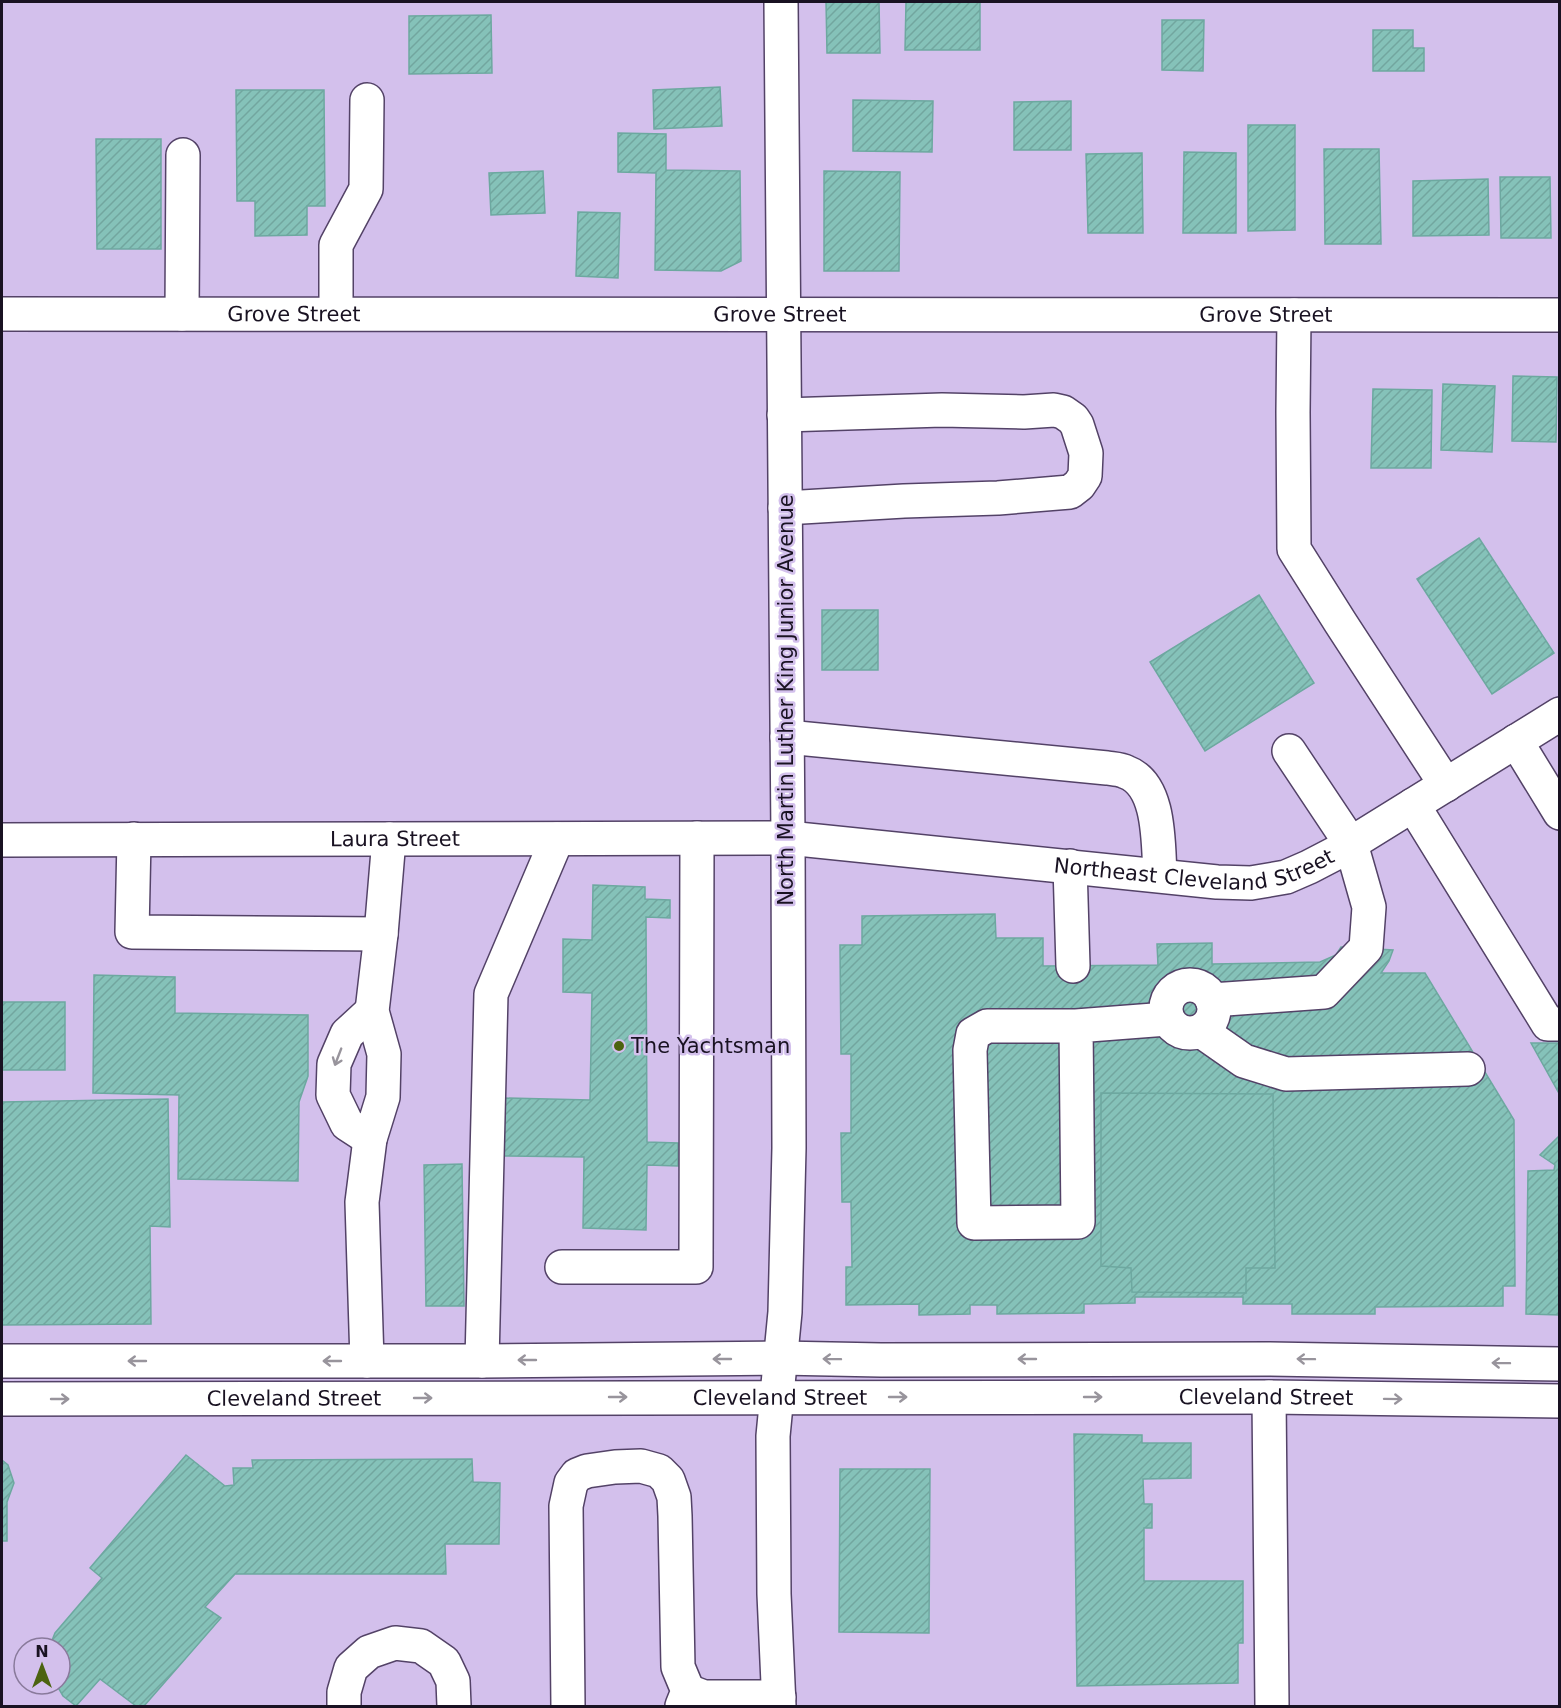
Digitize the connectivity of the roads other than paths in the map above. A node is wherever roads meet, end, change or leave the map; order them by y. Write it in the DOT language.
graph roads {
  1 [pos="780,2"];
  2 [pos="367,100"];
  3 [pos="183,155"];
  4 [pos="336,313"];
  5 [pos="783,313"];
  6 [pos="2,314"];
  7 [pos="182,314"];
  8 [pos="1294,315"];
  9 [pos="1560,315"];
  10 [pos="784,415"];
  11 [pos="785,508"];
  12 [pos="1560,714"];
  13 [pos="787,737"];
  14 [pos="1516,741"];
  15 [pos="1289,751"];
  16 [pos="1446,785"];
  17 [pos="1413,805"];
  18 [pos="1560,813"];
  19 [pos="697,838"];
  20 [pos="788,838"];
  21 [pos="134,839"];
  22 [pos="388,839"];
  23 [pos="557,839"];
  24 [pos="2,840"];
  25 [pos="1351,844"];
  26 [pos="1070,866"];
  27 [pos="1160,875"];
  28 [pos="381,934"];
  29 [pos="1073,966"];
  30 [pos="1212,1000"];
  31 [pos="372,1011"];
  32 [pos="1167,1019"];
  33 [pos="1554,1024"];
  34 [pos="1076,1026"];
  35 [pos="1201,1031"];
  36 [pos="1468,1069"];
  37 [pos="370,1139"];
  38 [pos="562,1267"];
  39 [pos="780,1358"];
  40 [pos="2,1360"];
  41 [pos="367,1360"];
  42 [pos="482,1360"];
  43 [pos="1560,1364"];
  44 [pos="777,1397"];
  45 [pos="1269,1397"];
  46 [pos="2,1399"];
  47 [pos="1560,1401"];
  48 [pos="685,1699"];
  49 [pos="779,1702"];
  50 [pos="344,1707"];
  51 [pos="454,1707"];
  52 [pos="568,1707"];
  53 [pos="1272,1707"];
  1 -- 5 [label="street, North Martin Luther King Junior Avenue"];
  2 -- 4 [label="street"];
  3 -- 7 [label="street"];
  4 -- 5 [label="street, Grove Street"];
  4 -- 7 [label="street, Grove Street"];
  5 -- 8 [label="street, Grove Street"];
  5 -- 10 [label="street, North Martin Luther King Junior Avenue"];
  6 -- 7 [label="street, Grove Street"];
  8 -- 9 [label="street, Grove Street"];
  8 -- 16 [label="street"];
  10 -- 11 [label="street, North Martin Luther King Junior Avenue"];
  10 -- 11 [label="street"];
  11 -- 13 [label="street, North Martin Luther King Junior Avenue"];
  12 -- 14 [label="street, Northeast Cleveland Street"];
  13 -- 20 [label="street, North Martin Luther King Junior Avenue"];
  13 -- 27 [label="street"];
  14 -- 16 [label="street, Northeast Cleveland Street"];
  14 -- 18 [label="street"];
  15 -- 25 [label="street"];
  16 -- 17 [label="street, Northeast Cleveland Street"];
  17 -- 25 [label="street, Northeast Cleveland Street"];
  17 -- 33 [label="street"];
  19 -- 20 [label="street, Laura Street"];
  19 -- 23 [label="street, Laura Street"];
  19 -- 38 [label="street"];
  20 -- 26 [label="street, Northeast Cleveland Street"];
  20 -- 39 [label="street, North Martin Luther King Junior Avenue"];
  21 -- 22 [label="street, Laura Street"];
  21 -- 24 [label="street, Laura Street"];
  21 -- 28 [label="street"];
  22 -- 23 [label="street, Laura Street"];
  22 -- 28 [label="street"];
  23 -- 42 [label="street"];
  25 -- 27 [label="street, Northeast Cleveland Street"];
  25 -- 30 [label="street"];
  26 -- 27 [label="street, Northeast Cleveland Street"];
  26 -- 29 [label="street"];
  28 -- 31 [label="street"];
  30 -- 32 [label="street"];
  30 -- 35 [label="street"];
  31 -- 37 [label="street"];
  31 -- 37 [label="street, one-way"];
  32 -- 34 [label="street"];
  32 -- 35 [label="street"];
  34 -- 34 [label="street"];
  35 -- 36 [label="street"];
  37 -- 41 [label="street"];
  39 -- 42 [label="street, Cleveland Street, one-way"];
  43 -- 39 [label="street, Cleveland Street, one-way"];
  39 -- 44 [label="street, North Martin Luther King Junior Avenue"];
  41 -- 40 [label="street, Cleveland Street, one-way"];
  41 -- 42 [label="street, Cleveland Street"];
  44 -- 45 [label="street, Cleveland Street, one-way"];
  46 -- 44 [label="street, Cleveland Street, one-way"];
  44 -- 49 [label="street, North Martin Luther King Junior Avenue"];
  45 -- 47 [label="street, Cleveland Street, one-way"];
  45 -- 53 [label="street"];
  48 -- 49 [label="street"];
  48 -- 52 [label="street"];
  50 -- 51 [label="street"];
}
